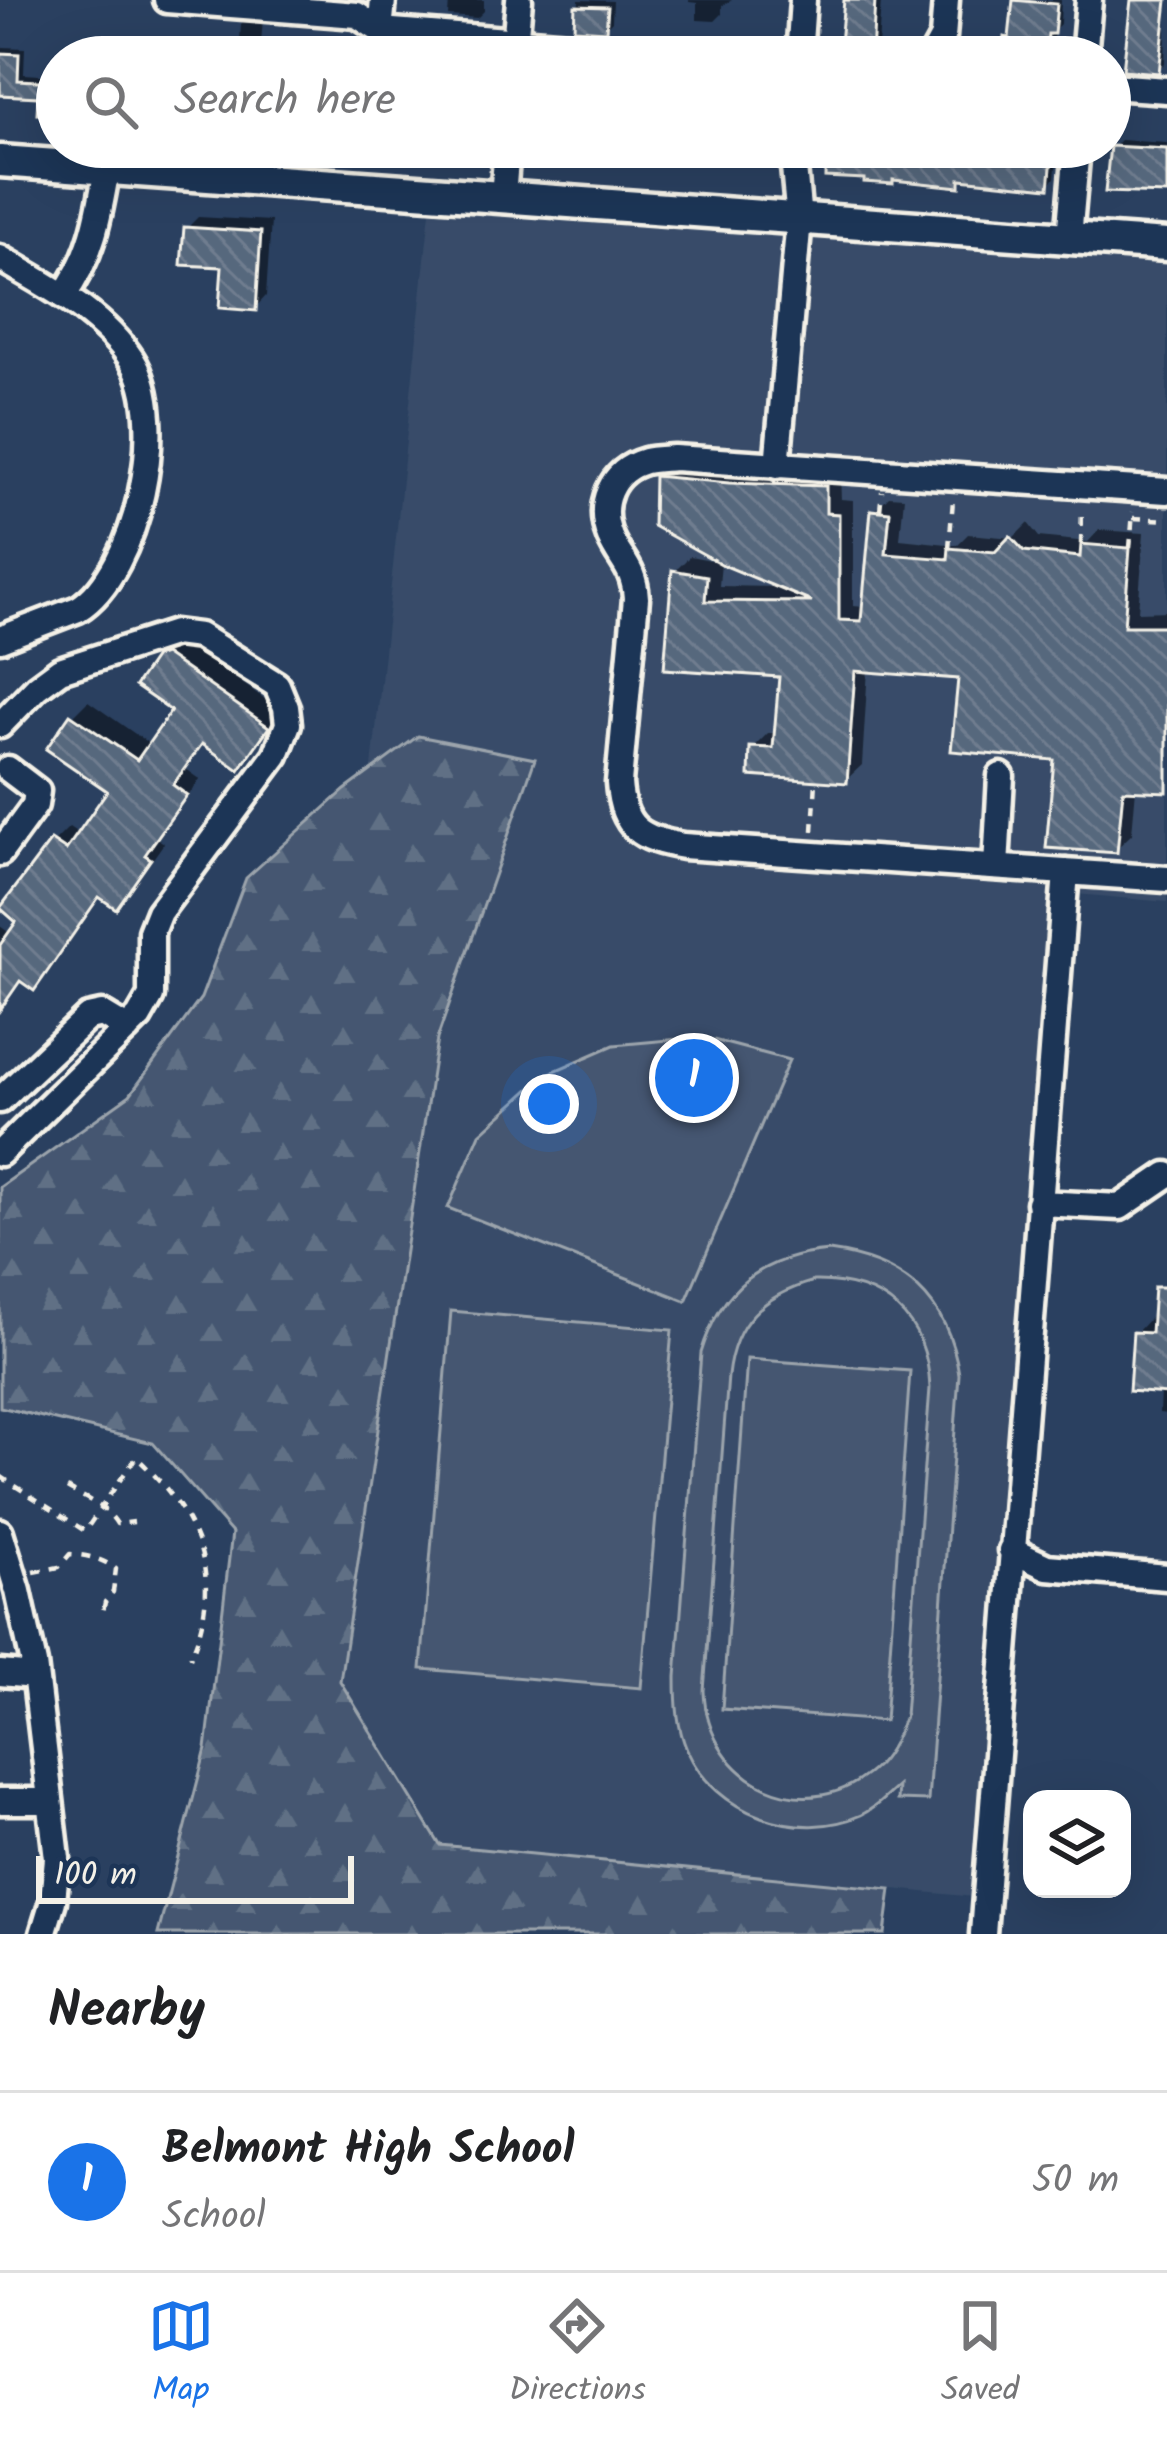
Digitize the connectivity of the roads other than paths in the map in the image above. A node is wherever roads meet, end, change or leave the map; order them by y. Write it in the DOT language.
graph roads {
  1 [pos="167,0"];
  2 [pos="383,0"];
  3 [pos="519,0"];
  4 [pos="803,0"];
  5 [pos="946,0"];
  6 [pos="1089,0"];
  7 [pos="380,30"];
  8 [pos="425,36"];
  9 [pos="516,36"];
  10 [pos="800,36"];
  11 [pos="943,36"];
  12 [pos="1086,36"];
  13 [pos="1131,87"];
  14 [pos="1167,90"];
  15 [pos="0,161"];
  16 [pos="36,163"];
  17 [pos="107,168"];
  18 [pos="505,168"];
  19 [pos="794,168"];
  20 [pos="1075,168"];
  21 [pos="503,197"];
  22 [pos="799,219"];
  23 [pos="1069,238"];
  24 [pos="1167,245"];
  25 [pos="0,258"];
  26 [pos="63,296"];
  27 [pos="777,466"];
  28 [pos="1167,491"];
  29 [pos="0,639"];
  30 [pos="0,725"];
  31 [pos="2,770"];
  32 [pos="1001,776"];
  33 [pos="0,853"];
  34 [pos="995,867"];
  35 [pos="1066,872"];
  36 [pos="1167,879"];
  37 [pos="127,1029"];
  38 [pos="0,1100"];
  39 [pos="0,1153"];
  40 [pos="1167,1175"];
  41 [pos="1039,1203"];
  42 [pos="0,1532"];
  43 [pos="1011,1550"];
  44 [pos="1167,1577"];
  45 [pos="10,1589"];
  46 [pos="0,1672"];
  47 [pos="35,1676"];
  48 [pos="0,1801"];
  49 [pos="50,1801"];
  50 [pos="43,1934"];
  51 [pos="982,1934"];
  1 -- 7 [label="street"];
  2 -- 7 [label="street"];
  3 -- 9 [label="street"];
  4 -- 10 [label="street"];
  5 -- 11 [label="street"];
  6 -- 12 [label="street"];
  7 -- 8 [label="street"];
  13 -- 14 [label="street"];
  15 -- 16 [label="main road"];
  17 -- 21 [label="main road"];
  17 -- 26 [label="street"];
  18 -- 21 [label="street"];
  19 -- 22 [label="street"];
  20 -- 23 [label="street"];
  21 -- 22 [label="main road"];
  22 -- 23 [label="main road"];
  22 -- 27 [label="street"];
  23 -- 24 [label="main road"];
  25 -- 26 [label="street"];
  26 -- 29 [label="street"];
  27 -- 28 [label="street"];
  27 -- 34 [label="street"];
  30 -- 37 [label="street"];
  31 -- 33 [label="street"];
  32 -- 34 [label="street"];
  34 -- 35 [label="street"];
  35 -- 36 [label="street"];
  35 -- 41 [label="street"];
  37 -- 38 [label="street"];
  37 -- 39 [label="street"];
  40 -- 41 [label="street"];
  41 -- 43 [label="street"];
  42 -- 45 [label="street"];
  43 -- 44 [label="street"];
  43 -- 51 [label="street"];
  45 -- 47 [label="street"];
  46 -- 47 [label="street"];
  47 -- 49 [label="street"];
  48 -- 49 [label="street"];
  49 -- 50 [label="street"];
}
